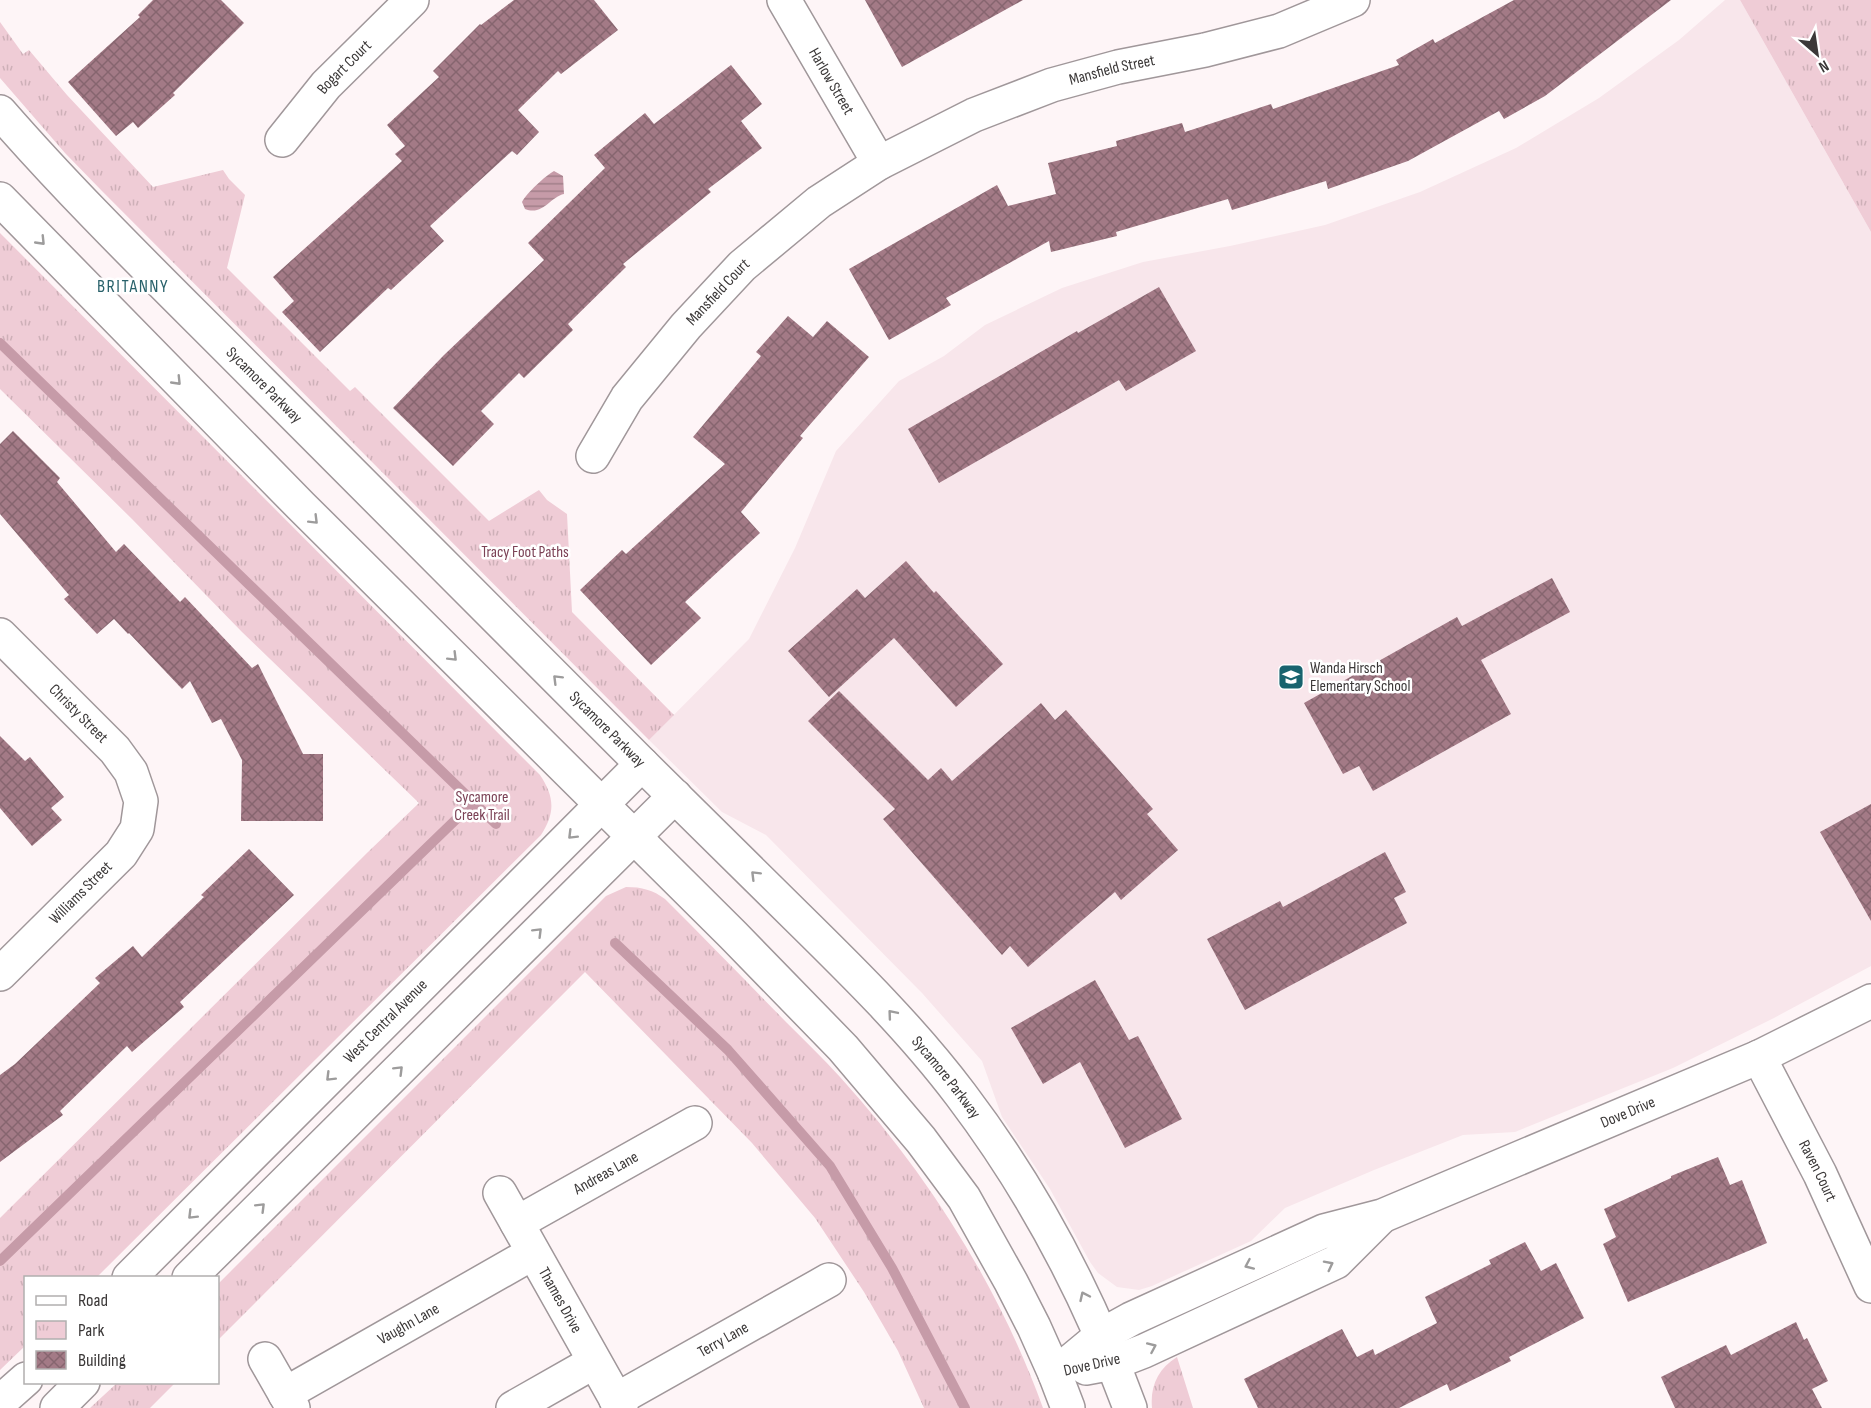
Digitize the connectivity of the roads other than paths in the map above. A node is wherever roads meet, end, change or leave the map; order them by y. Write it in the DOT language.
graph roads {
  1 [pos="412,0"];
  2 [pos="784,0"];
  3 [pos="1353,0"];
  4 [pos="0,112"];
  5 [pos="282,140"];
  6 [pos="879,163"];
  7 [pos="0,200"];
  8 [pos="593,456"];
  9 [pos="0,635"];
  10 [pos="642,764"];
  11 [pos="675,796"];
  12 [pos="141,801"];
  13 [pos="602,805"];
  14 [pos="634,837"];
  15 [pos="0,974"];
  16 [pos="1871,1001"];
  17 [pos="1759,1058"];
  18 [pos="695,1123"];
  19 [pos="500,1193"];
  20 [pos="517,1223"];
  21 [pos="533,1253"];
  22 [pos="131,1276"];
  23 [pos="191,1276"];
  24 [pos="829,1280"];
  25 [pos="1871,1286"];
  26 [pos="1107,1349"];
  27 [pos="265,1359"];
  28 [pos="594,1362"];
  29 [pos="1055,1374"];
  30 [pos="24,1381"];
  31 [pos="82,1384"];
  32 [pos="289,1401"];
  33 [pos="0,1402"];
  34 [pos="619,1404"];
  35 [pos="57,1408"];
  36 [pos="513,1408"];
  37 [pos="1068,1408"];
  38 [pos="1130,1408"];
  1 -- 5 [label="street, Bogart Court"];
  2 -- 6 [label="street, Harlow Street"];
  3 -- 6 [label="street, Mansfield Street"];
  10 -- 4 [label="street, Sycamore Parkway, one-way"];
  6 -- 8 [label="street, Mansfield Court"];
  7 -- 13 [label="street, one-way"];
  9 -- 12 [label="street, Christy Street"];
  10 -- 11 [label="street, Sycamore Parkway"];
  10 -- 13 [label="street, West Central Avenue"];
  11 -- 14 [label="street"];
  26 -- 11 [label="street, Sycamore Parkway, one-way"];
  12 -- 15 [label="street, Williams Street"];
  13 -- 14 [label="street"];
  13 -- 22 [label="street, West Central Avenue, one-way"];
  23 -- 14 [label="street, one-way"];
  14 -- 29 [label="street"];
  16 -- 17 [label="street, Dove Drive"];
  17 -- 25 [label="street, Raven Court"];
  17 -- 26 [label="street, Dove Drive"];
  18 -- 20 [label="street, Andreas Lane"];
  19 -- 20 [label="street, Thames Drive"];
  20 -- 21 [label="street, Thames Drive"];
  21 -- 28 [label="street, Thames Drive"];
  21 -- 32 [label="street, Vaughn Lane"];
  24 -- 34 [label="street, Terry Lane"];
  26 -- 29 [label="street, Dove Drive"];
  26 -- 38 [label="street, Sycamore Parkway"];
  27 -- 32 [label="street"];
  28 -- 34 [label="street, Thames Drive"];
  28 -- 36 [label="street"];
  29 -- 37 [label="street"];
  30 -- 33 [label="street"];
  31 -- 35 [label="street"];
}
